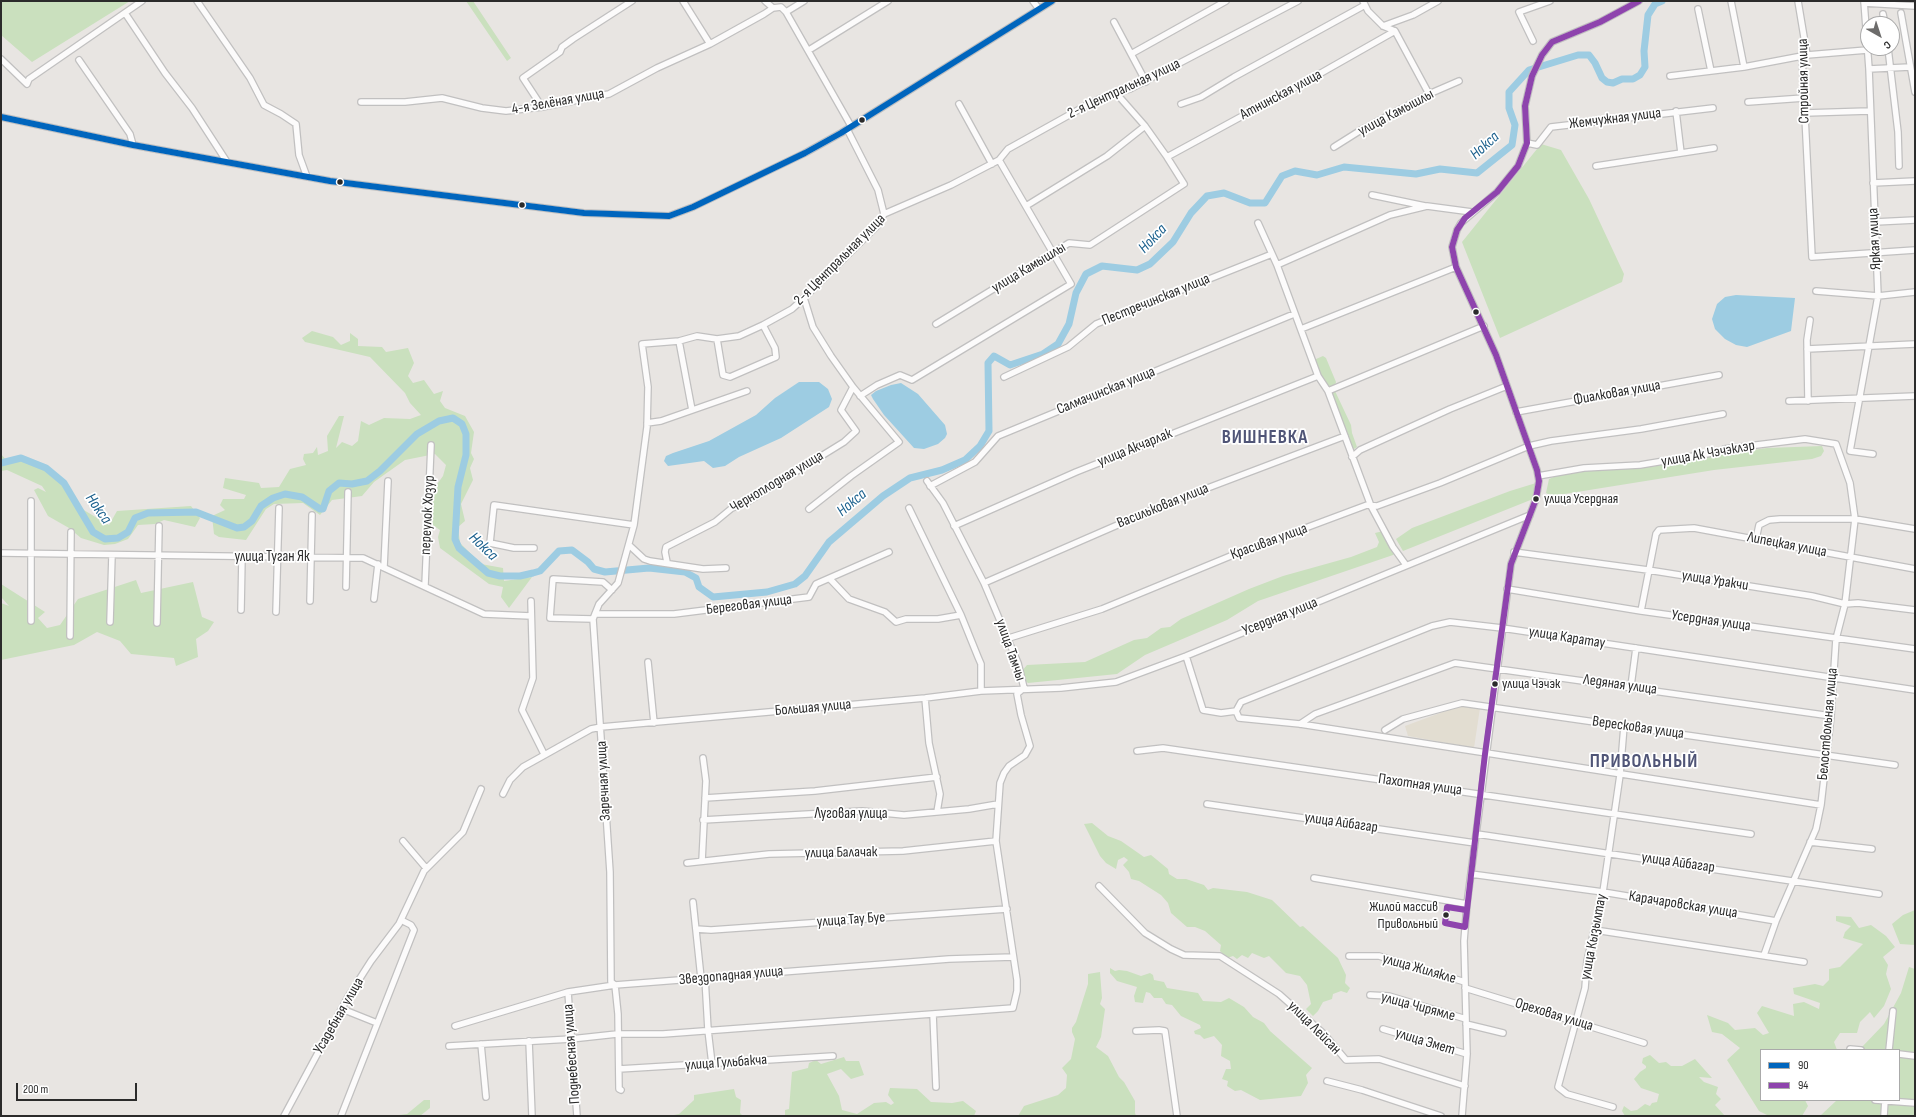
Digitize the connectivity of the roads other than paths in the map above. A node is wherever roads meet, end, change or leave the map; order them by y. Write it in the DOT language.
graph roads {
  1 [pos="142,1"];
  2 [pos="197,1"];
  3 [pos="632,1"];
  4 [pos="683,1"];
  5 [pos="765,1"];
  6 [pos="804,1"];
  7 [pos="888,1"];
  8 [pos="1033,1"];
  9 [pos="1052,1"];
  10 [pos="1226,1"];
  11 [pos="1298,1"];
  12 [pos="1438,1"];
  13 [pos="1550,1"];
  14 [pos="1639,1"];
  15 [pos="1731,1"];
  16 [pos="1798,1"];
  17 [pos="1864,2"];
  18 [pos="1364,3"];
  19 [pos="1915,6"];
  20 [pos="773,8"];
  21 [pos="1039,9"];
  22 [pos="1698,9"];
  23 [pos="786,12"];
  24 [pos="1901,12"];
  25 [pos="126,13"];
  26 [pos="1865,16"];
  27 [pos="1114,22"];
  28 [pos="1383,26"];
  29 [pos="1395,31"];
  30 [pos="1533,41"];
  31 [pos="710,44"];
  32 [pos="809,50"];
  33 [pos="1860,51"];
  34 [pos="1131,54"];
  35 [pos="1804,56"];
  36 [pos="1868,56"];
  37 [pos="1889,56"];
  38 [pos="1,59"];
  39 [pos="79,60"];
  40 [pos="1910,67"];
  41 [pos="1744,68"];
  42 [pos="1869,69"];
  43 [pos="1891,69"];
  44 [pos="1711,71"];
  45 [pos="1670,76"];
  46 [pos="1459,81"];
  47 [pos="1146,82"];
  48 [pos="1915,92"];
  49 [pos="1116,93"];
  50 [pos="1430,94"];
  51 [pos="1804,98"];
  52 [pos="361,102"];
  53 [pos="1748,102"];
  54 [pos="959,104"];
  55 [pos="1181,104"];
  56 [pos="542,107"];
  57 [pos="1713,108"];
  58 [pos="1869,111"];
  59 [pos="1676,112"];
  60 [pos="1805,113"];
  61 [pos="1,117"];
  62 [pos="1145,126"];
  63 [pos="849,128"];
  64 [pos="1527,143"];
  65 [pos="133,145"];
  66 [pos="1334,147"];
  67 [pos="1714,148"];
  68 [pos="1681,153"];
  69 [pos="1167,156"];
  70 [pos="999,160"];
  71 [pos="227,162"];
  72 [pos="992,164"];
  73 [pos="1596,166"];
  74 [pos="1899,166"];
  75 [pos="307,177"];
  76 [pos="1915,181"];
  77 [pos="1872,183"];
  78 [pos="1372,195"];
  79 [pos="1026,206"];
  80 [pos="1427,206"];
  81 [pos="1472,212"];
  82 [pos="884,214"];
  83 [pos="1915,220"];
  84 [pos="1875,222"];
  85 [pos="1258,223"];
  86 [pos="1915,250"];
  87 [pos="1052,253"];
  88 [pos="1877,253"];
  89 [pos="1272,254"];
  90 [pos="1278,265"];
  91 [pos="1456,267"];
  92 [pos="1816,291"];
  93 [pos="1915,292"];
  94 [pos="1878,296"];
  95 [pos="804,298"];
  96 [pos="1294,314"];
  97 [pos="1810,320"];
  98 [pos="936,324"];
  99 [pos="763,325"];
  100 [pos="1484,326"];
  101 [pos="1301,329"];
  102 [pos="717,339"];
  103 [pos="679,341"];
  104 [pos="1915,344"];
  105 [pos="1869,346"];
  106 [pos="1807,349"];
  107 [pos="1719,374"];
  108 [pos="1318,376"];
  109 [pos="1004,377"];
  110 [pos="1507,386"];
  111 [pos="853,387"];
  112 [pos="747,391"];
  113 [pos="1328,391"];
  114 [pos="860,396"];
  115 [pos="1915,396"];
  116 [pos="1859,399"];
  117 [pos="1808,401"];
  118 [pos="1789,402"];
  119 [pos="692,410"];
  120 [pos="1516,412"];
  121 [pos="1722,414"];
  122 [pos="647,423"];
  123 [pos="1345,436"];
  124 [pos="431,444"];
  125 [pos="1529,446"];
  126 [pos="1873,454"];
  127 [pos="1352,457"];
  128 [pos="1538,476"];
  129 [pos="388,482"];
  130 [pos="929,483"];
  131 [pos="1850,483"];
  132 [pos="348,492"];
  133 [pos="31,502"];
  134 [pos="1372,506"];
  135 [pos="279,508"];
  136 [pos="909,508"];
  137 [pos="808,509"];
  138 [pos="312,515"];
  139 [pos="1530,515"];
  140 [pos="1855,519"];
  141 [pos="634,525"];
  142 [pos="159,526"];
  143 [pos="954,526"];
  144 [pos="1915,529"];
  145 [pos="71,532"];
  146 [pos="1756,539"];
  147 [pos="628,547"];
  148 [pos="534,548"];
  149 [pos="889,552"];
  150 [pos="1514,552"];
  151 [pos="1,553"];
  152 [pos="31,553"];
  153 [pos="71,554"];
  154 [pos="112,554"];
  155 [pos="158,555"];
  156 [pos="242,557"];
  157 [pos="278,557"];
  158 [pos="311,557"];
  159 [pos="347,557"];
  160 [pos="1850,557"];
  161 [pos="667,562"];
  162 [pos="378,564"];
  163 [pos="1406,566"];
  164 [pos="384,567"];
  165 [pos="726,568"];
  166 [pos="1915,569"];
  167 [pos="1648,570"];
  168 [pos="830,579"];
  169 [pos="984,583"];
  170 [pos="424,585"];
  171 [pos="346,587"];
  172 [pos="1507,589"];
  173 [pos="612,590"];
  174 [pos="374,599"];
  175 [pos="310,601"];
  176 [pos="531,601"];
  177 [pos="1845,604"];
  178 [pos="241,610"];
  179 [pos="1915,610"];
  180 [pos="1642,611"];
  181 [pos="276,612"];
  182 [pos="961,615"];
  183 [pos="531,616"];
  184 [pos="594,616"];
  185 [pos="31,621"];
  186 [pos="110,622"];
  187 [pos="157,623"];
  188 [pos="1502,628"];
  189 [pos="70,636"];
  190 [pos="1009,638"];
  191 [pos="1836,639"];
  192 [pos="1636,648"];
  193 [pos="1915,649"];
  194 [pos="1186,656"];
  195 [pos="648,662"];
  196 [pos="1498,668"];
  197 [pos="1833,678"];
  198 [pos="1631,686"];
  199 [pos="1024,688"];
  200 [pos="1915,690"];
  201 [pos="981,691"];
  202 [pos="925,698"];
  203 [pos="1492,708"];
  204 [pos="1236,711"];
  205 [pos="1831,716"];
  206 [pos="654,722"];
  207 [pos="1300,724"];
  208 [pos="1624,726"];
  209 [pos="601,727"];
  210 [pos="1385,730"];
  211 [pos="1137,751"];
  212 [pos="544,754"];
  213 [pos="1485,754"];
  214 [pos="1826,755"];
  215 [pos="703,758"];
  216 [pos="1895,765"];
  217 [pos="1620,775"];
  218 [pos="937,777"];
  219 [pos="481,789"];
  220 [pos="503,794"];
  221 [pos="1481,794"];
  222 [pos="705,798"];
  223 [pos="998,804"];
  224 [pos="1208,804"];
  225 [pos="1821,805"];
  226 [pos="937,812"];
  227 [pos="1614,814"];
  228 [pos="703,820"];
  229 [pos="1477,834"];
  230 [pos="1751,834"];
  231 [pos="403,841"];
  232 [pos="996,841"];
  233 [pos="1810,842"];
  234 [pos="1475,843"];
  235 [pos="1872,849"];
  236 [pos="1608,853"];
  237 [pos="702,861"];
  238 [pos="687,863"];
  239 [pos="426,868"];
  240 [pos="1471,874"];
  241 [pos="1314,878"];
  242 [pos="1794,880"];
  243 [pos="1099,886"];
  244 [pos="1603,892"];
  245 [pos="1879,894"];
  246 [pos="693,902"];
  247 [pos="1466,907"];
  248 [pos="1007,909"];
  249 [pos="401,920"];
  250 [pos="1776,920"];
  251 [pos="696,929"];
  252 [pos="1595,930"];
  253 [pos="1764,955"];
  254 [pos="1348,956"];
  255 [pos="1013,957"];
  256 [pos="1804,962"];
  257 [pos="703,978"];
  258 [pos="615,985"];
  259 [pos="1465,985"];
  260 [pos="568,992"];
  261 [pos="1370,995"];
  262 [pos="342,1009"];
  263 [pos="1893,1011"];
  264 [pos="933,1014"];
  265 [pos="1576,1021"];
  266 [pos="1466,1022"];
  267 [pos="377,1023"];
  268 [pos="455,1026"];
  269 [pos="1383,1029"];
  270 [pos="708,1030"];
  271 [pos="1136,1031"];
  272 [pos="617,1034"];
  273 [pos="1503,1034"];
  274 [pos="571,1039"];
  275 [pos="529,1041"];
  276 [pos="1644,1043"];
  277 [pos="481,1044"];
  278 [pos="449,1046"];
  279 [pos="1889,1049"];
  280 [pos="1467,1054"];
  281 [pos="1900,1054"];
  282 [pos="833,1056"];
  283 [pos="1915,1056"];
  284 [pos="712,1064"];
  285 [pos="619,1069"];
  286 [pos="1327,1081"];
  287 [pos="1465,1086"];
  288 [pos="936,1087"];
  289 [pos="621,1090"];
  290 [pos="486,1097"];
  291 [pos="1885,1101"];
  292 [pos="1892,1101"];
  293 [pos="1915,1104"];
  294 [pos="1613,1107"];
  295 [pos="284,1116"];
  296 [pos="341,1116"];
  297 [pos="532,1116"];
  298 [pos="577,1116"];
  299 [pos="1177,1116"];
  300 [pos="1441,1116"];
  301 [pos="1462,1116"];
  302 [pos="1884,1116"];
  1 -- 25 [label="street"];
  2 -- 75 [label="street"];
  3 -- 56 [label="street"];
  4 -- 31 [label="street"];
  5 -- 20 [label="street"];
  6 -- 23 [label="street"];
  7 -- 32 [label="street"];
  8 -- 21 [label="street"];
  9 -- 21 [label="street"];
  10 -- 34 [label="street, 2-я Центральная улица"];
  11 -- 47 [label="street, 2-я Центральная улица"];
  12 -- 28 [label="street"];
  13 -- 30 [label="street"];
  14 -- 64 [label="street"];
  15 -- 41 [label="street"];
  16 -- 35 [label="street, Стройная улица"];
  17 -- 19 [label="street"];
  17 -- 26 [label="street, Яркая улица"];
  18 -- 28 [label="street"];
  18 -- 55 [label="street"];
  20 -- 23 [label="street"];
  20 -- 31 [label="street, 4-я Зелёная улица"];
  21 -- 63 [label="street"];
  22 -- 44 [label="street"];
  23 -- 32 [label="street"];
  24 -- 40 [label="street"];
  25 -- 38 [label="street"];
  25 -- 71 [label="street"];
  27 -- 34 [label="street"];
  28 -- 29 [label="street"];
  29 -- 50 [label="street"];
  29 -- 69 [label="street, Атнинская улица"];
  31 -- 56 [label="street, 4-я Зелёная улица"];
  32 -- 63 [label="street"];
  33 -- 35 [label="street"];
  34 -- 47 [label="street"];
  35 -- 41 [label="street"];
  35 -- 51 [label="street, Стройная улица"];
  36 -- 42 [label="street, Яркая улица"];
  37 -- 43 [label="street"];
  39 -- 65 [label="street"];
  40 -- 43 [label="street"];
  40 -- 48 [label="street"];
  41 -- 44 [label="street"];
  42 -- 43 [label="street"];
  42 -- 58 [label="street, Яркая улица"];
  43 -- 74 [label="street"];
  44 -- 45 [label="street"];
  46 -- 50 [label="street, улица Камышлы"];
  47 -- 49 [label="street, 2-я Центральная улица"];
  49 -- 62 [label="street"];
  49 -- 70 [label="street, 2-я Центральная улица"];
  50 -- 66 [label="street, улица Камышлы"];
  51 -- 53 [label="street"];
  51 -- 60 [label="street, Стройная улица"];
  52 -- 56 [label="street, 4-я Зелёная улица"];
  54 -- 72 [label="street"];
  57 -- 59 [label="street, Жемчужная улица"];
  58 -- 60 [label="street"];
  58 -- 77 [label="street, Яркая улица"];
  59 -- 64 [label="street, Жемчужная улица"];
  59 -- 68 [label="street"];
  60 -- 88 [label="street, Стройная улица"];
  61 -- 65 [label="street"];
  62 -- 69 [label="street"];
  62 -- 79 [label="street"];
  63 -- 75 [label="street"];
  63 -- 82 [label="street"];
  64 -- 81 [label="street"];
  65 -- 71 [label="street"];
  67 -- 68 [label="street"];
  68 -- 73 [label="street"];
  69 -- 87 [label="street, улица Камышлы"];
  70 -- 72 [label="street, 2-я Центральная улица"];
  70 -- 79 [label="street"];
  71 -- 75 [label="street"];
  72 -- 82 [label="street, 2-я Центральная улица"];
  76 -- 77 [label="street"];
  77 -- 84 [label="street, Яркая улица"];
  78 -- 80 [label="street"];
  79 -- 87 [label="street"];
  80 -- 81 [label="street"];
  80 -- 90 [label="street"];
  81 -- 91 [label="street"];
  82 -- 95 [label="street, 2-я Центральная улица"];
  83 -- 84 [label="street"];
  84 -- 88 [label="street, Яркая улица"];
  85 -- 89 [label="street"];
  86 -- 88 [label="street"];
  87 -- 98 [label="street, улица Камышлы"];
  87 -- 114 [label="street"];
  88 -- 94 [label="street, Яркая улица"];
  89 -- 90 [label="street"];
  89 -- 109 [label="street, Пестречинская улица"];
  90 -- 96 [label="street"];
  91 -- 100 [label="street"];
  91 -- 101 [label="street"];
  92 -- 94 [label="street"];
  93 -- 94 [label="street"];
  94 -- 105 [label="street, Яркая улица"];
  95 -- 99 [label="street, 2-я Центральная улица"];
  95 -- 111 [label="street"];
  96 -- 101 [label="street"];
  96 -- 130 [label="street, Салмачинская улица"];
  97 -- 106 [label="street"];
  99 -- 102 [label="street, 2-я Центральная улица"];
  99 -- 102 [label="street"];
  100 -- 110 [label="street"];
  100 -- 113 [label="street"];
  101 -- 108 [label="street"];
  102 -- 103 [label="street, 2-я Центральная улица"];
  103 -- 119 [label="street"];
  103 -- 122 [label="street, 2-я Центральная улица"];
  104 -- 105 [label="street"];
  105 -- 106 [label="street"];
  105 -- 116 [label="street, Яркая улица"];
  106 -- 117 [label="street"];
  107 -- 120 [label="street, Фиалковая улица"];
  108 -- 113 [label="street"];
  108 -- 143 [label="street, улица Акчарлак"];
  110 -- 120 [label="street"];
  110 -- 127 [label="street"];
  111 -- 114 [label="street"];
  111 -- 161 [label="street, Черноплодная улица"];
  112 -- 119 [label="street"];
  113 -- 123 [label="street"];
  114 -- 137 [label="street"];
  115 -- 116 [label="street"];
  116 -- 117 [label="street"];
  116 -- 126 [label="street, Яркая улица"];
  117 -- 118 [label="street"];
  119 -- 122 [label="street"];
  120 -- 125 [label="street"];
  121 -- 125 [label="street"];
  122 -- 141 [label="street, 2-я Центральная улица"];
  123 -- 127 [label="street"];
  123 -- 169 [label="street, Васильковая улица"];
  124 -- 170 [label="street, переулок Хозур"];
  125 -- 128 [label="street"];
  125 -- 134 [label="street, Красивая улица"];
  127 -- 134 [label="street"];
  128 -- 131 [label="street, улица Ак Чэчэклэр"];
  128 -- 139 [label="street"];
  129 -- 164 [label="street"];
  130 -- 143 [label="street, улица Тамчы"];
  131 -- 140 [label="street, Белоствольная улица"];
  132 -- 159 [label="street"];
  133 -- 152 [label="street"];
  134 -- 163 [label="street"];
  134 -- 190 [label="street, Красивая улица"];
  135 -- 157 [label="street"];
  136 -- 182 [label="street"];
  138 -- 158 [label="street"];
  139 -- 150 [label="street"];
  139 -- 163 [label="street, Усердная улица"];
  140 -- 144 [label="street"];
  140 -- 146 [label="street"];
  140 -- 160 [label="street, Белоствольная улица"];
  141 -- 147 [label="street, 2-я Центральная улица"];
  141 -- 148 [label="street"];
  142 -- 155 [label="street"];
  143 -- 169 [label="street, улица Тамчы"];
  145 -- 153 [label="street"];
  146 -- 160 [label="street, Липецкая улица"];
  146 -- 167 [label="street, Липецкая улица"];
  147 -- 161 [label="street"];
  147 -- 173 [label="street, 2-я Центральная улица"];
  149 -- 168 [label="street, Береговая улица"];
  150 -- 167 [label="street, улица Уракчи"];
  150 -- 172 [label="street"];
  151 -- 152 [label="street, улица Туган Як"];
  152 -- 153 [label="street, улица Туган Як"];
  152 -- 185 [label="street"];
  153 -- 154 [label="street, улица Туган Як"];
  153 -- 189 [label="street"];
  154 -- 155 [label="street, улица Туган Як"];
  154 -- 186 [label="street"];
  155 -- 156 [label="street, улица Туган Як"];
  155 -- 187 [label="street"];
  156 -- 157 [label="street, улица Туган Як"];
  156 -- 178 [label="street"];
  157 -- 158 [label="street, улица Туган Як"];
  157 -- 181 [label="street"];
  158 -- 159 [label="street, улица Туган Як"];
  158 -- 175 [label="street"];
  159 -- 162 [label="street, улица Туган Як"];
  159 -- 171 [label="street"];
  160 -- 166 [label="street, Липецкая улица"];
  160 -- 177 [label="street, Белоствольная улица"];
  161 -- 165 [label="street"];
  162 -- 164 [label="street, улица Туган Як"];
  162 -- 174 [label="street"];
  163 -- 194 [label="street, Усердная улица"];
  164 -- 170 [label="street, улица Туган Як"];
  167 -- 177 [label="street, улица Уракчи"];
  167 -- 180 [label="street"];
  168 -- 182 [label="street"];
  168 -- 184 [label="street, Береговая улица"];
  169 -- 190 [label="street, улица Тамчы"];
  170 -- 183 [label="street, улица Туган Як"];
  172 -- 180 [label="street, Усердная улица"];
  172 -- 188 [label="street"];
  173 -- 184 [label="street"];
  173 -- 184 [label="street, Береговая улица"];
  176 -- 183 [label="street"];
  177 -- 179 [label="street, улица Уракчи"];
  177 -- 191 [label="street, Белоствольная улица"];
  180 -- 191 [label="street, Усердная улица"];
  182 -- 201 [label="street"];
  183 -- 212 [label="street"];
  184 -- 209 [label="street, Заречная улица"];
  188 -- 192 [label="street, улица Каратау"];
  188 -- 196 [label="street"];
  188 -- 204 [label="street, улица Каратау"];
  190 -- 199 [label="street, улица Тамчы"];
  191 -- 193 [label="street, Усердная улица"];
  191 -- 197 [label="street, Белоствольная улица"];
  192 -- 197 [label="street, улица Каратау"];
  192 -- 198 [label="street"];
  194 -- 199 [label="street, Усердная улица"];
  194 -- 204 [label="street"];
  195 -- 206 [label="street"];
  196 -- 198 [label="street, Ледяная улица"];
  196 -- 203 [label="street"];
  196 -- 207 [label="street, Ледяная улица"];
  197 -- 200 [label="street, улица Каратау"];
  197 -- 205 [label="street, Белоствольная улица"];
  198 -- 205 [label="street, Ледяная улица"];
  199 -- 201 [label="street, Большая улица"];
  199 -- 223 [label="street, улица Тамчы"];
  201 -- 202 [label="street, Большая улица"];
  202 -- 206 [label="street, Большая улица"];
  202 -- 218 [label="street"];
  203 -- 208 [label="street, Вересковая улица"];
  203 -- 210 [label="street, Вересковая улица"];
  203 -- 213 [label="street"];
  204 -- 207 [label="street"];
  205 -- 214 [label="street, Белоствольная улица"];
  206 -- 209 [label="street, Большая улица"];
  207 -- 213 [label="street"];
  208 -- 214 [label="street, Вересковая улица"];
  208 -- 217 [label="street, улица Кызылтау"];
  209 -- 212 [label="street, Большая улица"];
  209 -- 258 [label="street, Заречная улица"];
  211 -- 221 [label="street, Пахотная улица"];
  212 -- 220 [label="street, Большая улица"];
  213 -- 217 [label="street"];
  213 -- 221 [label="street"];
  214 -- 216 [label="street, Вересковая улица"];
  214 -- 225 [label="street, Белоствольная улица"];
  215 -- 222 [label="street"];
  217 -- 225 [label="street"];
  217 -- 227 [label="street, улица Кызылтау"];
  218 -- 222 [label="street, Луговая улица"];
  218 -- 226 [label="street"];
  219 -- 239 [label="street, Усадебная улица"];
  221 -- 227 [label="street, Пахотная улица"];
  221 -- 229 [label="street"];
  222 -- 228 [label="street"];
  223 -- 226 [label="street, Луговая улица"];
  223 -- 232 [label="street, улица Тамчы"];
  224 -- 234 [label="street, улица Айбагар"];
  225 -- 233 [label="street, Белоствольная улица"];
  226 -- 228 [label="street, Луговая улица"];
  227 -- 230 [label="street, Пахотная улица"];
  227 -- 236 [label="street, улица Кызылтау"];
  228 -- 237 [label="street"];
  229 -- 234 [label="street"];
  229 -- 236 [label="street, улица Айбагар"];
  231 -- 239 [label="street"];
  232 -- 237 [label="street, улица Балачак"];
  232 -- 248 [label="street, улица Тамчы"];
  233 -- 235 [label="street"];
  233 -- 242 [label="street, Белоствольная улица"];
  234 -- 240 [label="street"];
  236 -- 242 [label="street, улица Айбагар"];
  236 -- 244 [label="street, улица Кызылтау"];
  237 -- 238 [label="street, улица Балачак"];
  239 -- 249 [label="street, Усадебная улица"];
  240 -- 244 [label="street, Карачаровская улица"];
  240 -- 247 [label="street"];
  241 -- 247 [label="street"];
  242 -- 245 [label="street, улица Айбагар"];
  242 -- 250 [label="street, Белоствольная улица"];
  243 -- 287 [label="street, улица Лейсан"];
  244 -- 250 [label="street, Карачаровская улица"];
  244 -- 252 [label="street, улица Кызылтау"];
  246 -- 251 [label="street"];
  247 -- 259 [label="street"];
  248 -- 251 [label="street, улица Тау Буе"];
  248 -- 255 [label="street, улица Тамчы"];
  249 -- 262 [label="street, Усадебная улица"];
  249 -- 267 [label="street"];
  250 -- 253 [label="street, Белоствольная улица"];
  251 -- 257 [label="street"];
  252 -- 253 [label="street"];
  252 -- 265 [label="street, улица Кызылтау"];
  253 -- 256 [label="street"];
  254 -- 259 [label="street, улица Жилякле"];
  255 -- 257 [label="street, Звездопадная улица"];
  255 -- 264 [label="street, улица Тамчы"];
  257 -- 258 [label="street, Звездопадная улица"];
  257 -- 270 [label="street"];
  258 -- 260 [label="street, Звездопадная улица"];
  258 -- 272 [label="street"];
  259 -- 265 [label="street, Ореховая улица"];
  259 -- 266 [label="street"];
  260 -- 268 [label="street, Звездопадная улица"];
  260 -- 274 [label="street, Поднебесная улица"];
  261 -- 266 [label="street, улица Чирямле"];
  262 -- 267 [label="street"];
  262 -- 295 [label="street, Усадебная улица"];
  263 -- 279 [label="street"];
  264 -- 270 [label="street"];
  264 -- 288 [label="street"];
  265 -- 276 [label="street, Ореховая улица"];
  265 -- 294 [label="street, улица Кызылтау"];
  266 -- 273 [label="street, улица Чирямле"];
  266 -- 280 [label="street"];
  267 -- 296 [label="street"];
  269 -- 280 [label="street, улица Эмет"];
  270 -- 272 [label="street"];
  270 -- 284 [label="street"];
  271 -- 299 [label="street"];
  272 -- 274 [label="street"];
  272 -- 285 [label="street"];
  274 -- 275 [label="street"];
  274 -- 298 [label="street, Поднебесная улица"];
  275 -- 277 [label="street"];
  275 -- 297 [label="street"];
  277 -- 278 [label="street"];
  277 -- 290 [label="street"];
  280 -- 287 [label="street"];
  281 -- 283 [label="street"];
  282 -- 284 [label="street, улица Гульбакча"];
  284 -- 285 [label="street, улица Гульбакча"];
  285 -- 289 [label="street"];
  286 -- 300 [label="street"];
  287 -- 301 [label="street"];
  291 -- 302 [label="street"];
  292 -- 293 [label="street"];
}
